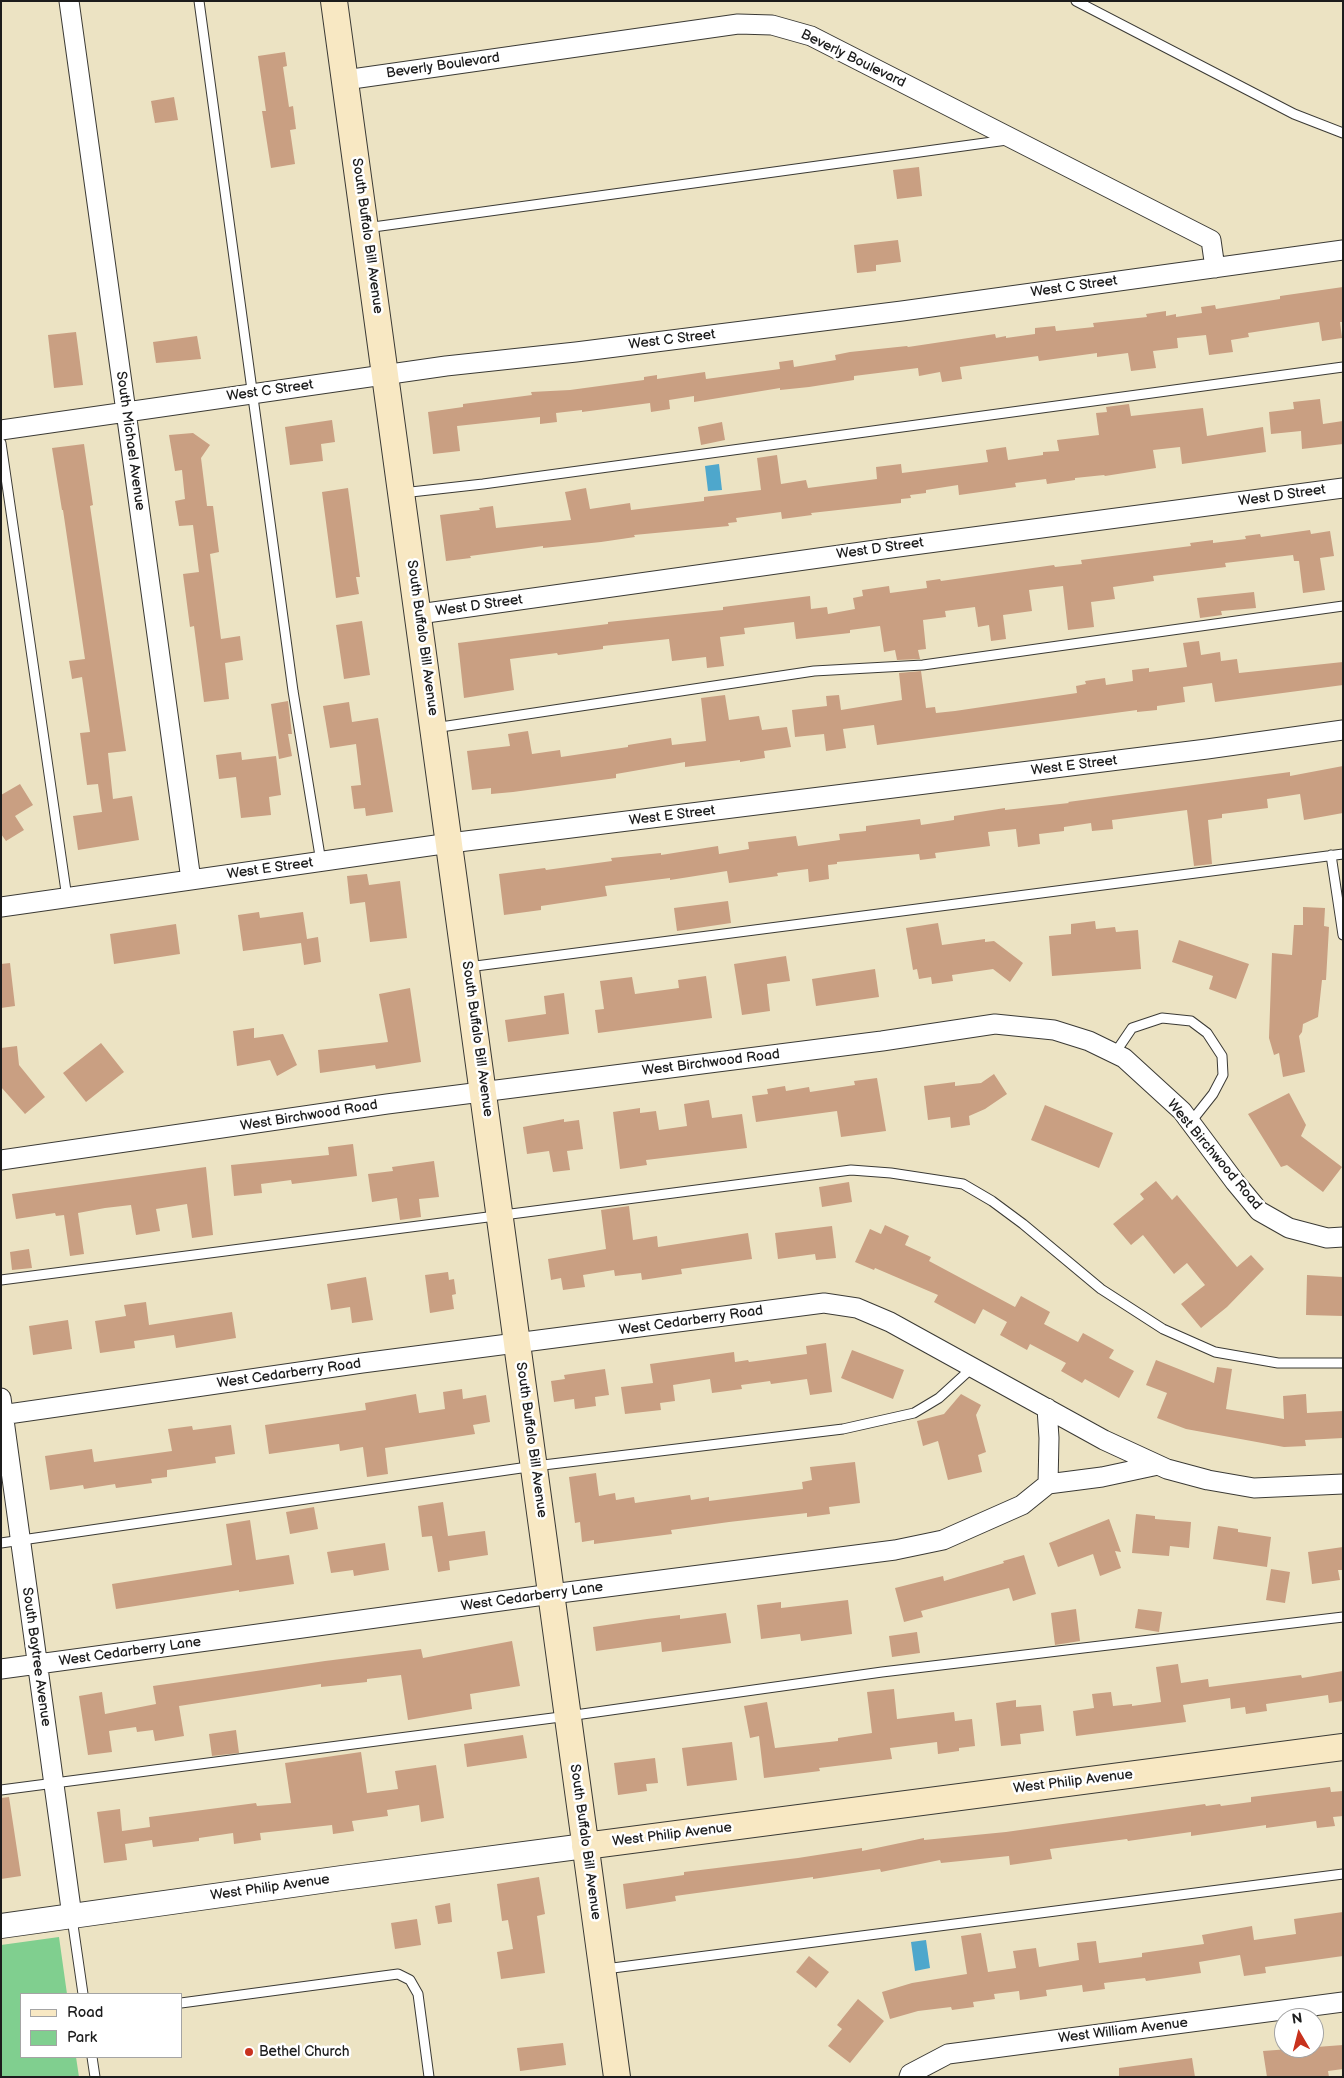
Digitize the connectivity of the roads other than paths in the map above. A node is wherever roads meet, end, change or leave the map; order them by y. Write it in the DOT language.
graph roads {
  1 [pos="69,1"];
  2 [pos="199,1"];
  3 [pos="334,1"];
  4 [pos="1076,1"];
  5 [pos="345,80"];
  6 [pos="1343,133"];
  7 [pos="1013,139"];
  8 [pos="366,228"];
  9 [pos="1343,250"];
  10 [pos="1215,268"];
  11 [pos="1343,367"];
  12 [pos="386,375"];
  13 [pos="252,394"];
  14 [pos="126,412"];
  15 [pos="1,430"];
  16 [pos="1,443"];
  17 [pos="1343,488"];
  18 [pos="402,493"];
  19 [pos="1343,606"];
  20 [pos="419,614"];
  21 [pos="434,728"];
  22 [pos="1343,730"];
  23 [pos="450,843"];
  24 [pos="1343,854"];
  25 [pos="1331,855"];
  26 [pos="321,862"];
  27 [pos="191,880"];
  28 [pos="67,898"];
  29 [pos="1,907"];
  30 [pos="1343,935"];
  31 [pos="467,967"];
  32 [pos="1115,1053"];
  33 [pos="484,1092"];
  34 [pos="1190,1122"];
  35 [pos="1,1160"];
  36 [pos="501,1217"];
  37 [pos="1343,1236"];
  38 [pos="1,1280"];
  39 [pos="518,1343"];
  40 [pos="1343,1363"];
  41 [pos="973,1367"];
  42 [pos="1047,1408"];
  43 [pos="2,1409"];
  44 [pos="1158,1465"];
  45 [pos="535,1466"];
  46 [pos="1048,1484"];
  47 [pos="1343,1484"];
  48 [pos="20,1540"];
  49 [pos="1,1543"];
  50 [pos="552,1594"];
  51 [pos="1343,1617"];
  52 [pos="37,1664"];
  53 [pos="1,1669"];
  54 [pos="568,1716"];
  55 [pos="1343,1747"];
  56 [pos="54,1782"];
  57 [pos="1,1790"];
  58 [pos="586,1846"];
  59 [pos="1343,1874"];
  60 [pos="72,1916"];
  61 [pos="1,1926"];
  62 [pos="602,1969"];
  63 [pos="83,1993"];
  64 [pos="182,2002"];
  65 [pos="1343,2002"];
  66 [pos="92,2058"];
  67 [pos="95,2077"];
  68 [pos="429,2077"];
  69 [pos="617,2077"];
  70 [pos="909,2077"];
  1 -- 14 [label="street, South Michael Avenue"];
  2 -- 13 [label="lane"];
  3 -- 5 [label="main road, South Buffalo Bill Avenue"];
  4 -- 6 [label="lane"];
  5 -- 7 [label="street, Beverly Boulevard"];
  5 -- 8 [label="main road, South Buffalo Bill Avenue"];
  7 -- 8 [label="lane"];
  7 -- 10 [label="street, Beverly Boulevard"];
  8 -- 12 [label="main road, South Buffalo Bill Avenue"];
  9 -- 10 [label="street, West C Street"];
  10 -- 12 [label="street, West C Street"];
  11 -- 18 [label="lane"];
  12 -- 13 [label="street, West C Street"];
  12 -- 18 [label="main road, South Buffalo Bill Avenue"];
  13 -- 14 [label="street, West C Street"];
  13 -- 26 [label="lane"];
  14 -- 15 [label="street, West C Street"];
  14 -- 27 [label="street, South Michael Avenue"];
  16 -- 28 [label="lane"];
  17 -- 20 [label="street, West D Street"];
  18 -- 20 [label="main road, South Buffalo Bill Avenue"];
  19 -- 21 [label="lane"];
  20 -- 21 [label="main road, South Buffalo Bill Avenue"];
  21 -- 23 [label="main road, South Buffalo Bill Avenue"];
  22 -- 23 [label="street, West E Street"];
  23 -- 26 [label="street, West E Street"];
  23 -- 31 [label="main road, South Buffalo Bill Avenue"];
  24 -- 25 [label="lane"];
  25 -- 30 [label="lane"];
  25 -- 31 [label="lane"];
  26 -- 27 [label="street, West E Street"];
  27 -- 28 [label="street, West E Street"];
  28 -- 29 [label="street, West E Street"];
  31 -- 33 [label="main road, South Buffalo Bill Avenue"];
  32 -- 33 [label="street, West Birchwood Road"];
  32 -- 34 [label="street, West Birchwood Road"];
  32 -- 34 [label="lane"];
  33 -- 35 [label="street, West Birchwood Road"];
  33 -- 36 [label="main road, South Buffalo Bill Avenue"];
  34 -- 37 [label="street, West Birchwood Road"];
  36 -- 38 [label="lane"];
  36 -- 39 [label="main road, South Buffalo Bill Avenue"];
  36 -- 40 [label="lane"];
  39 -- 41 [label="street, West Cedarberry Road"];
  39 -- 43 [label="street, West Cedarberry Road"];
  39 -- 45 [label="main road, South Buffalo Bill Avenue"];
  41 -- 42 [label="street, West Cedarberry Road"];
  41 -- 45 [label="lane"];
  42 -- 44 [label="street, West Cedarberry Road"];
  42 -- 46 [label="street"];
  43 -- 48 [label="street, South Baytree Avenue"];
  44 -- 46 [label="street"];
  44 -- 47 [label="street, West Cedarberry Road"];
  45 -- 48 [label="lane"];
  45 -- 50 [label="main road, South Buffalo Bill Avenue"];
  46 -- 50 [label="street, West Cedarberry Lane"];
  48 -- 49 [label="lane"];
  48 -- 52 [label="street, South Baytree Avenue"];
  50 -- 52 [label="street, West Cedarberry Lane"];
  50 -- 54 [label="main road, South Buffalo Bill Avenue"];
  51 -- 54 [label="lane"];
  52 -- 53 [label="street, West Cedarberry Lane"];
  52 -- 56 [label="street, South Baytree Avenue"];
  54 -- 56 [label="lane"];
  54 -- 58 [label="main road, South Buffalo Bill Avenue"];
  55 -- 58 [label="main road, West Philip Avenue"];
  56 -- 57 [label="lane"];
  56 -- 60 [label="street, South Baytree Avenue"];
  58 -- 60 [label="street, West Philip Avenue"];
  58 -- 62 [label="main road, South Buffalo Bill Avenue"];
  59 -- 62 [label="lane"];
  60 -- 61 [label="street, West Philip Avenue"];
  60 -- 63 [label="lane"];
  62 -- 69 [label="main road, South Buffalo Bill Avenue"];
  64 -- 68 [label="lane"];
  65 -- 70 [label="street, West William Avenue"];
  66 -- 67 [label="lane"];
}
